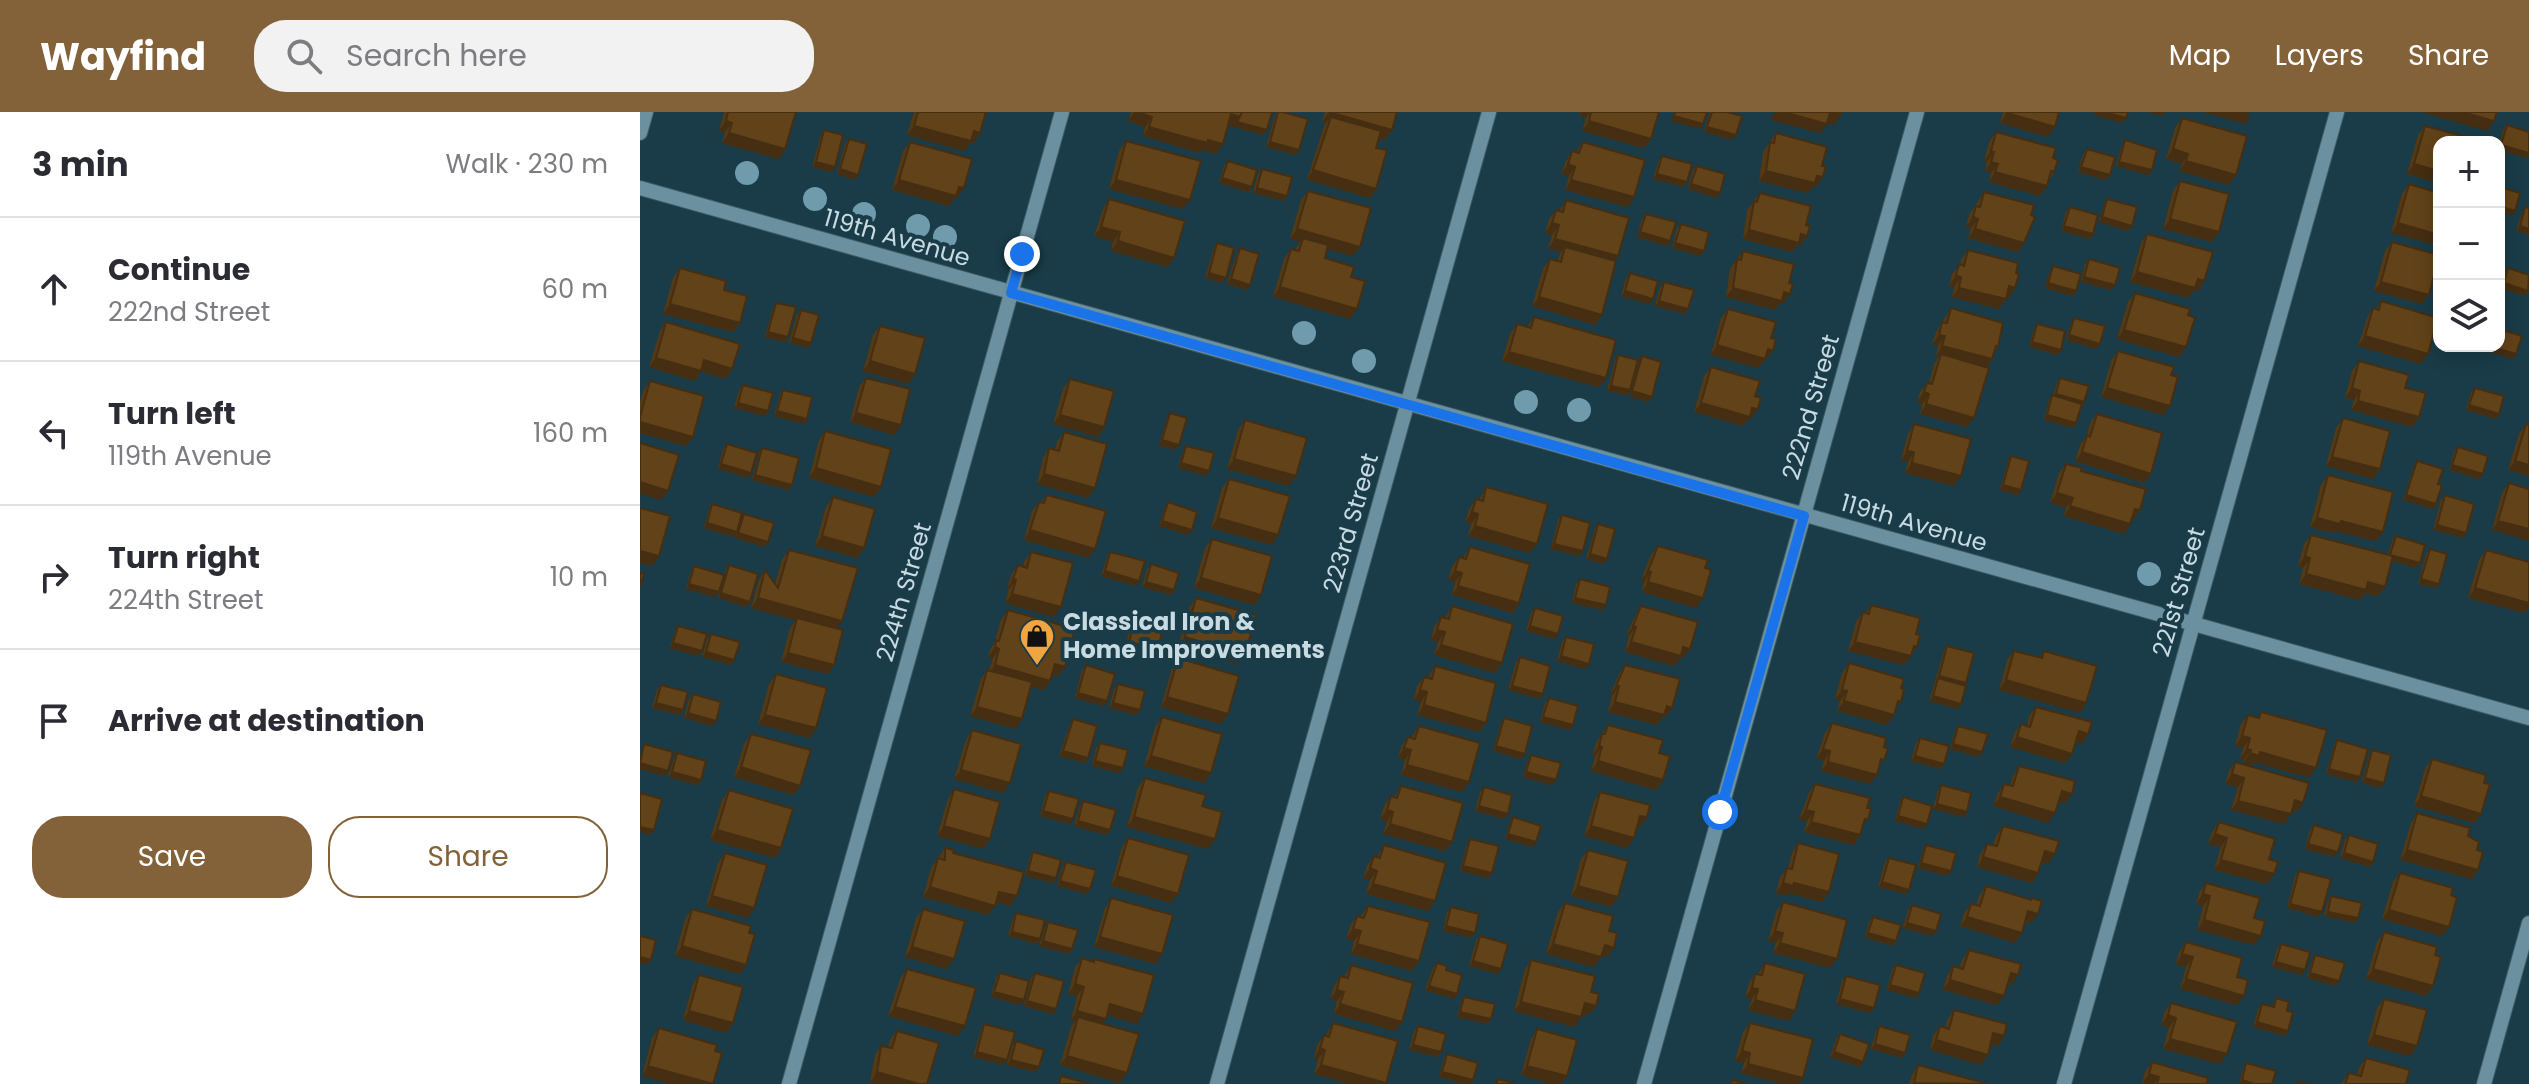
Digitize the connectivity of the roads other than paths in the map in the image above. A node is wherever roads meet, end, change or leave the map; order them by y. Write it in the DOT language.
graph roads {
  1 [pos="646,112"];
  2 [pos="1062,112"];
  3 [pos="1489,112"];
  4 [pos="1917,112"];
  5 [pos="2337,112"];
  6 [pos="640,133"];
  7 [pos="640,188"];
  8 [pos="1011,293"];
  9 [pos="1407,404"];
  10 [pos="1804,516"];
  11 [pos="2193,624"];
  12 [pos="2529,718"];
  13 [pos="2529,923"];
  14 [pos="789,1084"];
  15 [pos="1217,1084"];
  16 [pos="1644,1084"];
  17 [pos="2064,1084"];
  18 [pos="2484,1084"];
  1 -- 6 [label="street"];
  2 -- 8 [label="street, 224th Street"];
  3 -- 9 [label="street, 223rd Street"];
  4 -- 10 [label="street, 222nd Street"];
  5 -- 11 [label="street, 221st Street"];
  7 -- 8 [label="street, 119th Avenue"];
  8 -- 9 [label="street, 119th Avenue"];
  8 -- 14 [label="street, 224th Street"];
  9 -- 10 [label="street, 119th Avenue"];
  9 -- 15 [label="street, 223rd Street"];
  10 -- 11 [label="street, 119th Avenue"];
  10 -- 16 [label="street, 222nd Street"];
  11 -- 12 [label="street, 119th Avenue"];
  11 -- 17 [label="street, 221st Street"];
  13 -- 18 [label="street"];
}
